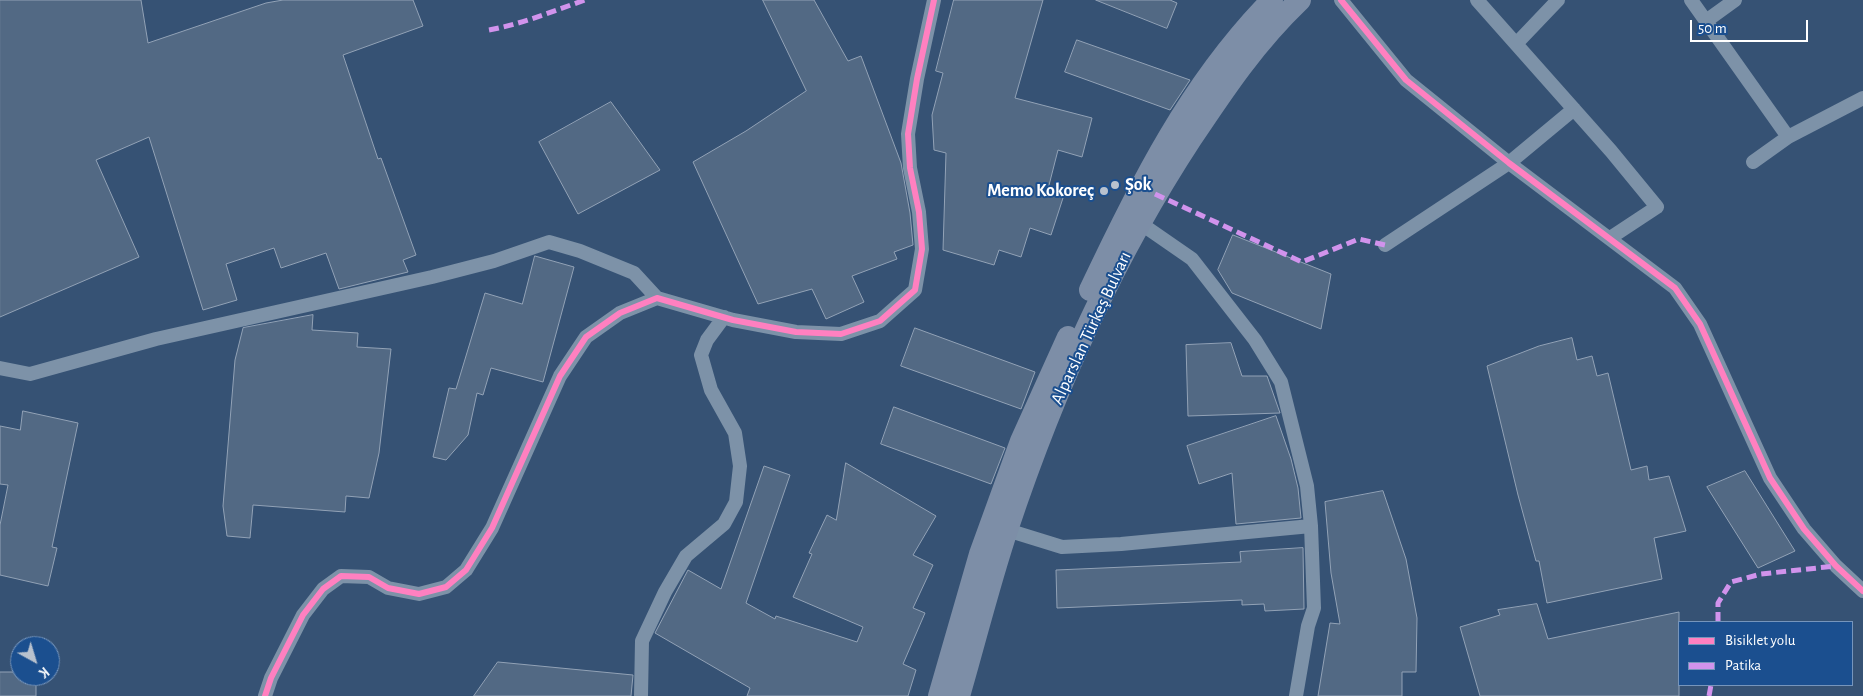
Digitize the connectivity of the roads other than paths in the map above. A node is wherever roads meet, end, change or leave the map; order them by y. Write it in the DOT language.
graph roads {
  1 [pos="934,0"];
  2 [pos="1300,0"];
  3 [pos="1342,0"];
  4 [pos="1477,0"];
  5 [pos="1558,0"];
  6 [pos="1691,0"];
  7 [pos="1735,0"];
  8 [pos="1262,5"];
  9 [pos="1706,21"];
  10 [pos="1516,44"];
  11 [pos="1863,98"];
  12 [pos="1574,109"];
  13 [pos="1788,137"];
  14 [pos="1509,162"];
  15 [pos="1753,162"];
  16 [pos="1140,223"];
  17 [pos="1610,238"];
  18 [pos="1385,245"];
  19 [pos="657,298"];
  20 [pos="724,318"];
  21 [pos="0,368"];
  22 [pos="1311,526"];
  23 [pos="1007,530"];
  24 [pos="1863,591"];
  25 [pos="265,696"];
  26 [pos="641,696"];
  27 [pos="939,696"];
  28 [pos="959,696"];
  29 [pos="1296,696"];
  1 -- 20 [label="street"];
  2 -- 16 [label="main road, Alparslan Türkeş Bulvarı"];
  3 -- 14 [label="street"];
  4 -- 10 [label="street"];
  5 -- 10 [label="street"];
  6 -- 9 [label="street"];
  7 -- 9 [label="street"];
  8 -- 27 [label="main road, Alparslan Türkeş Bulvarı"];
  9 -- 13 [label="street"];
  10 -- 12 [label="street"];
  11 -- 13 [label="street"];
  12 -- 14 [label="street"];
  12 -- 17 [label="street"];
  13 -- 15 [label="street"];
  14 -- 17 [label="street"];
  14 -- 18 [label="street"];
  16 -- 22 [label="street"];
  16 -- 23 [label="main road, Alparslan Türkeş Bulvarı"];
  17 -- 24 [label="street"];
  19 -- 20 [label="street"];
  19 -- 21 [label="street"];
  19 -- 25 [label="street"];
  20 -- 26 [label="street"];
  22 -- 23 [label="street"];
  22 -- 29 [label="street"];
  23 -- 28 [label="main road, Alparslan Türkeş Bulvarı"];
}
